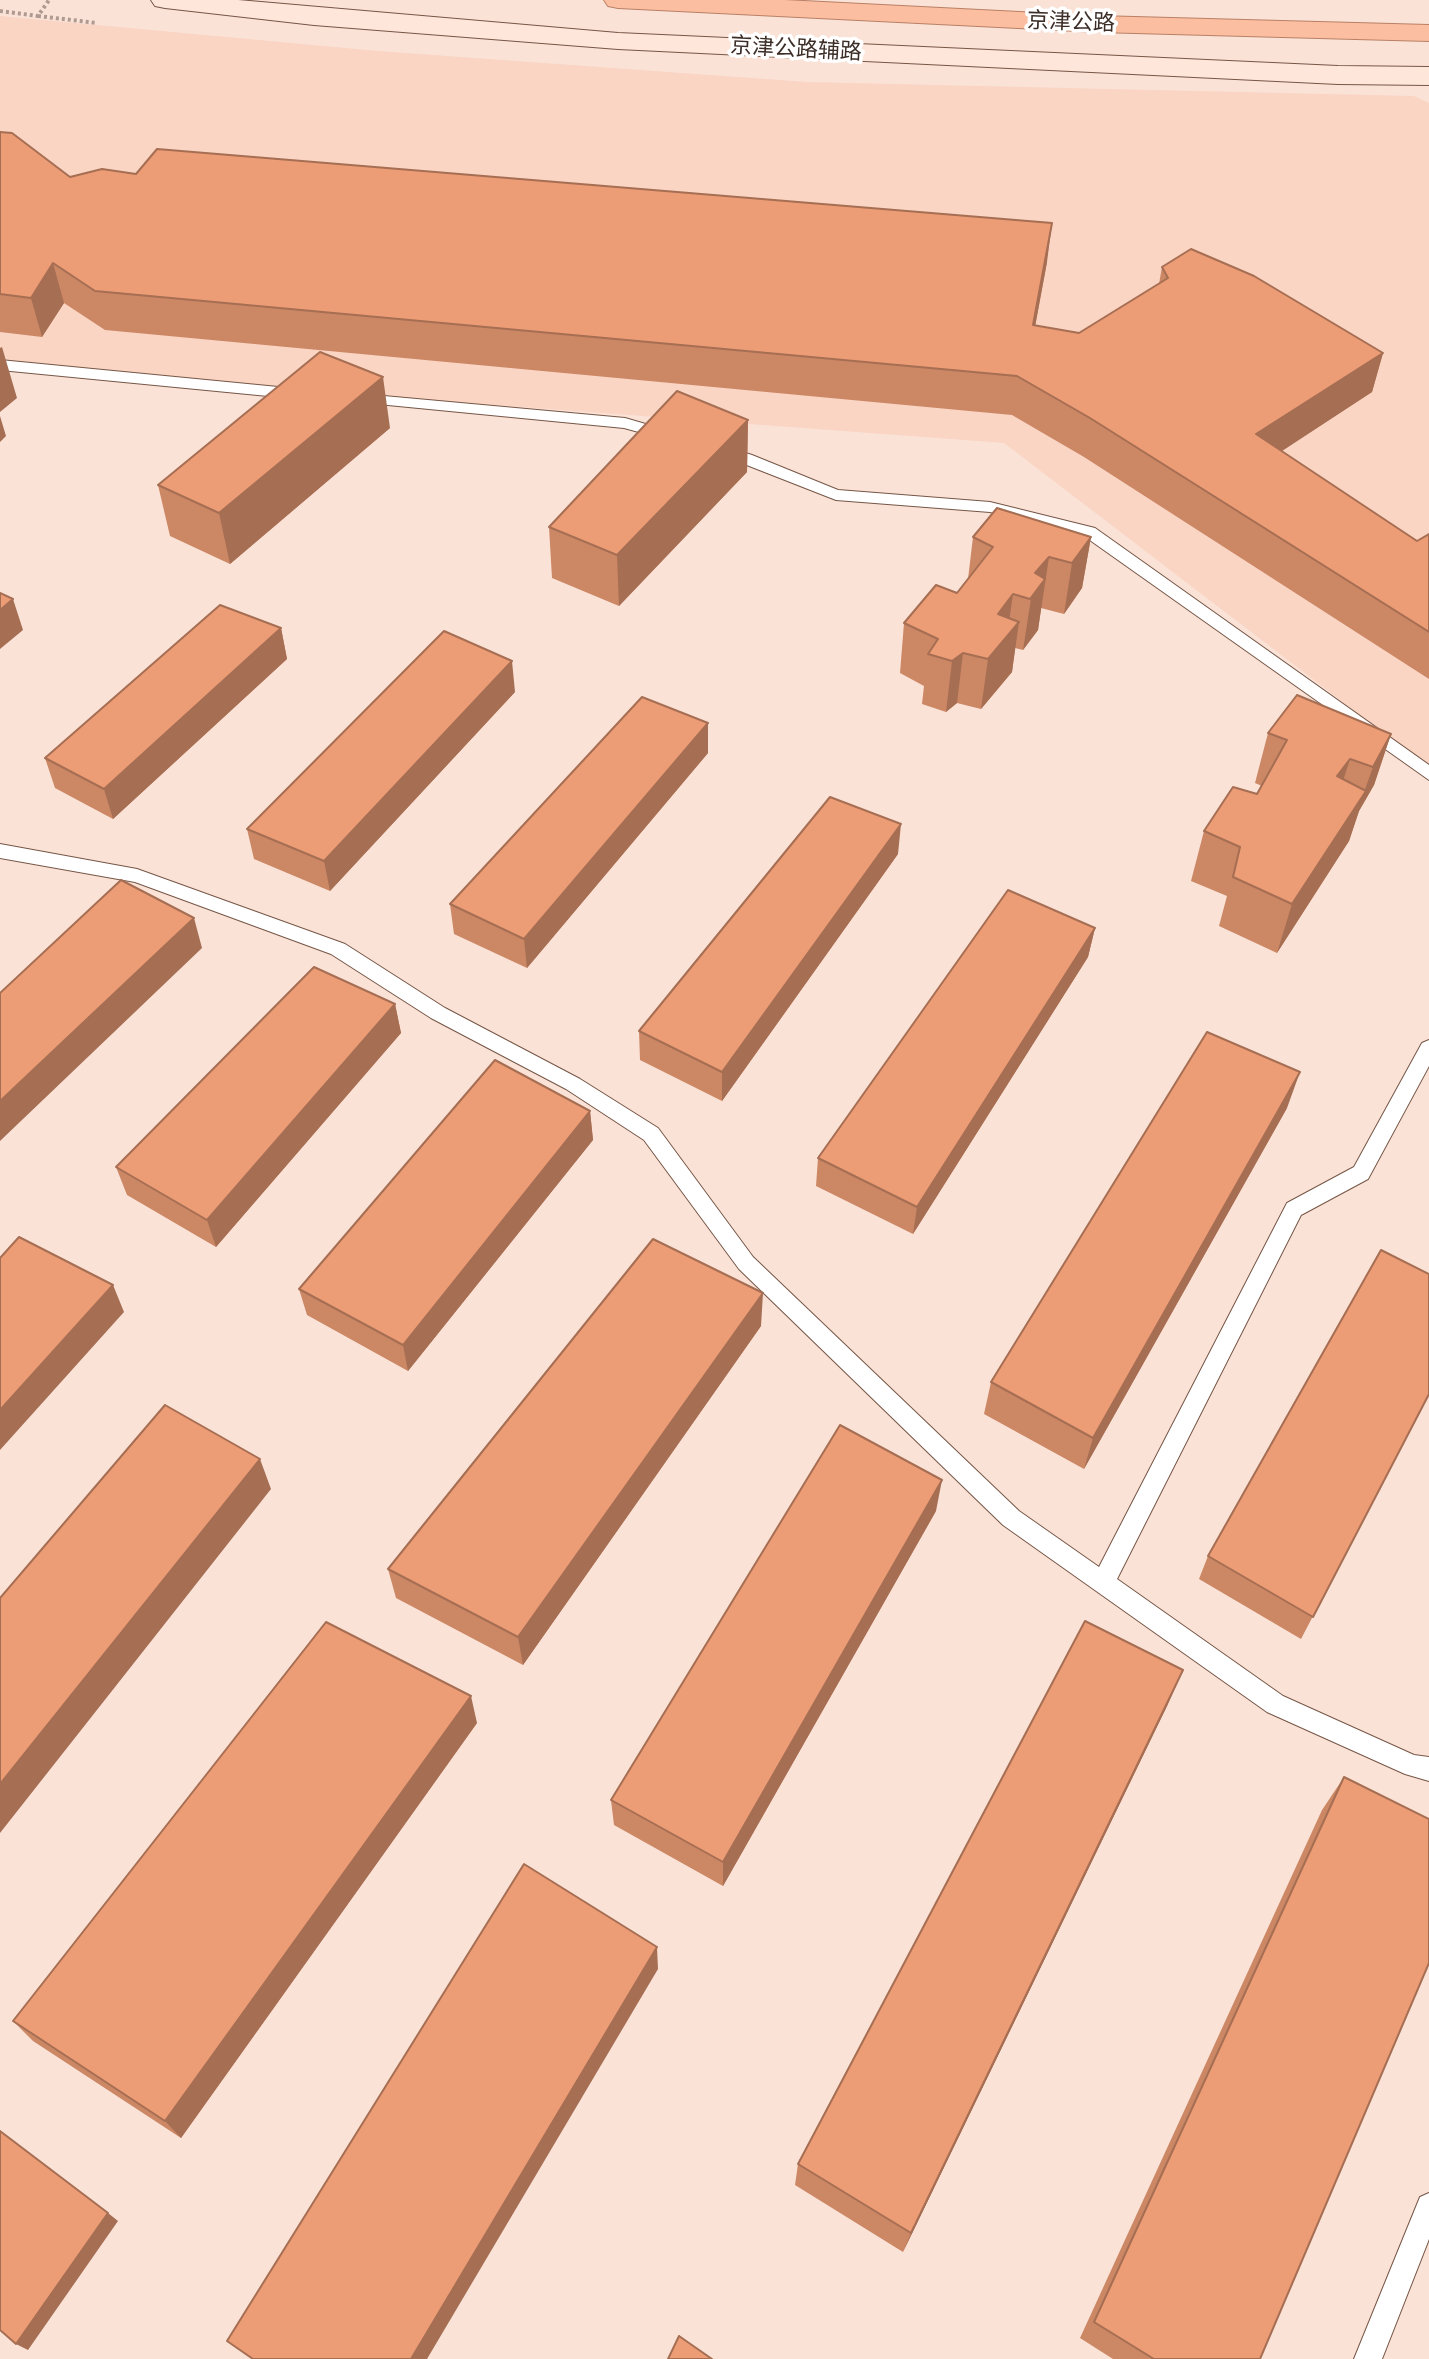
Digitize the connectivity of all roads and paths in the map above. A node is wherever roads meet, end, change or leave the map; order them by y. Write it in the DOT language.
graph roads {
  1 [pos="49,0"];
  2 [pos="165,0"];
  3 [pos="618,0"];
  4 [pos="0,11"];
  5 [pos="38,16"];
  6 [pos="97,23"];
  7 [pos="1429,33"];
  8 [pos="1429,76"];
  9 [pos="0,365"];
  10 [pos="312,395"];
  11 [pos="343,398"];
  12 [pos="1429,774"];
  13 [pos="0,851"];
  14 [pos="1429,1048"];
  15 [pos="1103,1583"];
  16 [pos="1429,1769"];
  17 [pos="1429,2206"];
  18 [pos="1368,2359"];
  1 -- 5 [label="path"];
  2 -- 8 [label="main road, 京津公路辅路"];
  3 -- 7 [label="highway, 京津公路"];
  4 -- 5 [label="path"];
  5 -- 6 [label="path"];
  9 -- 10 [label="lane"];
  11 -- 12 [label="lane"];
  13 -- 15 [label="lane"];
  14 -- 15 [label="lane"];
  15 -- 16 [label="lane"];
  17 -- 18 [label="lane"];
}
